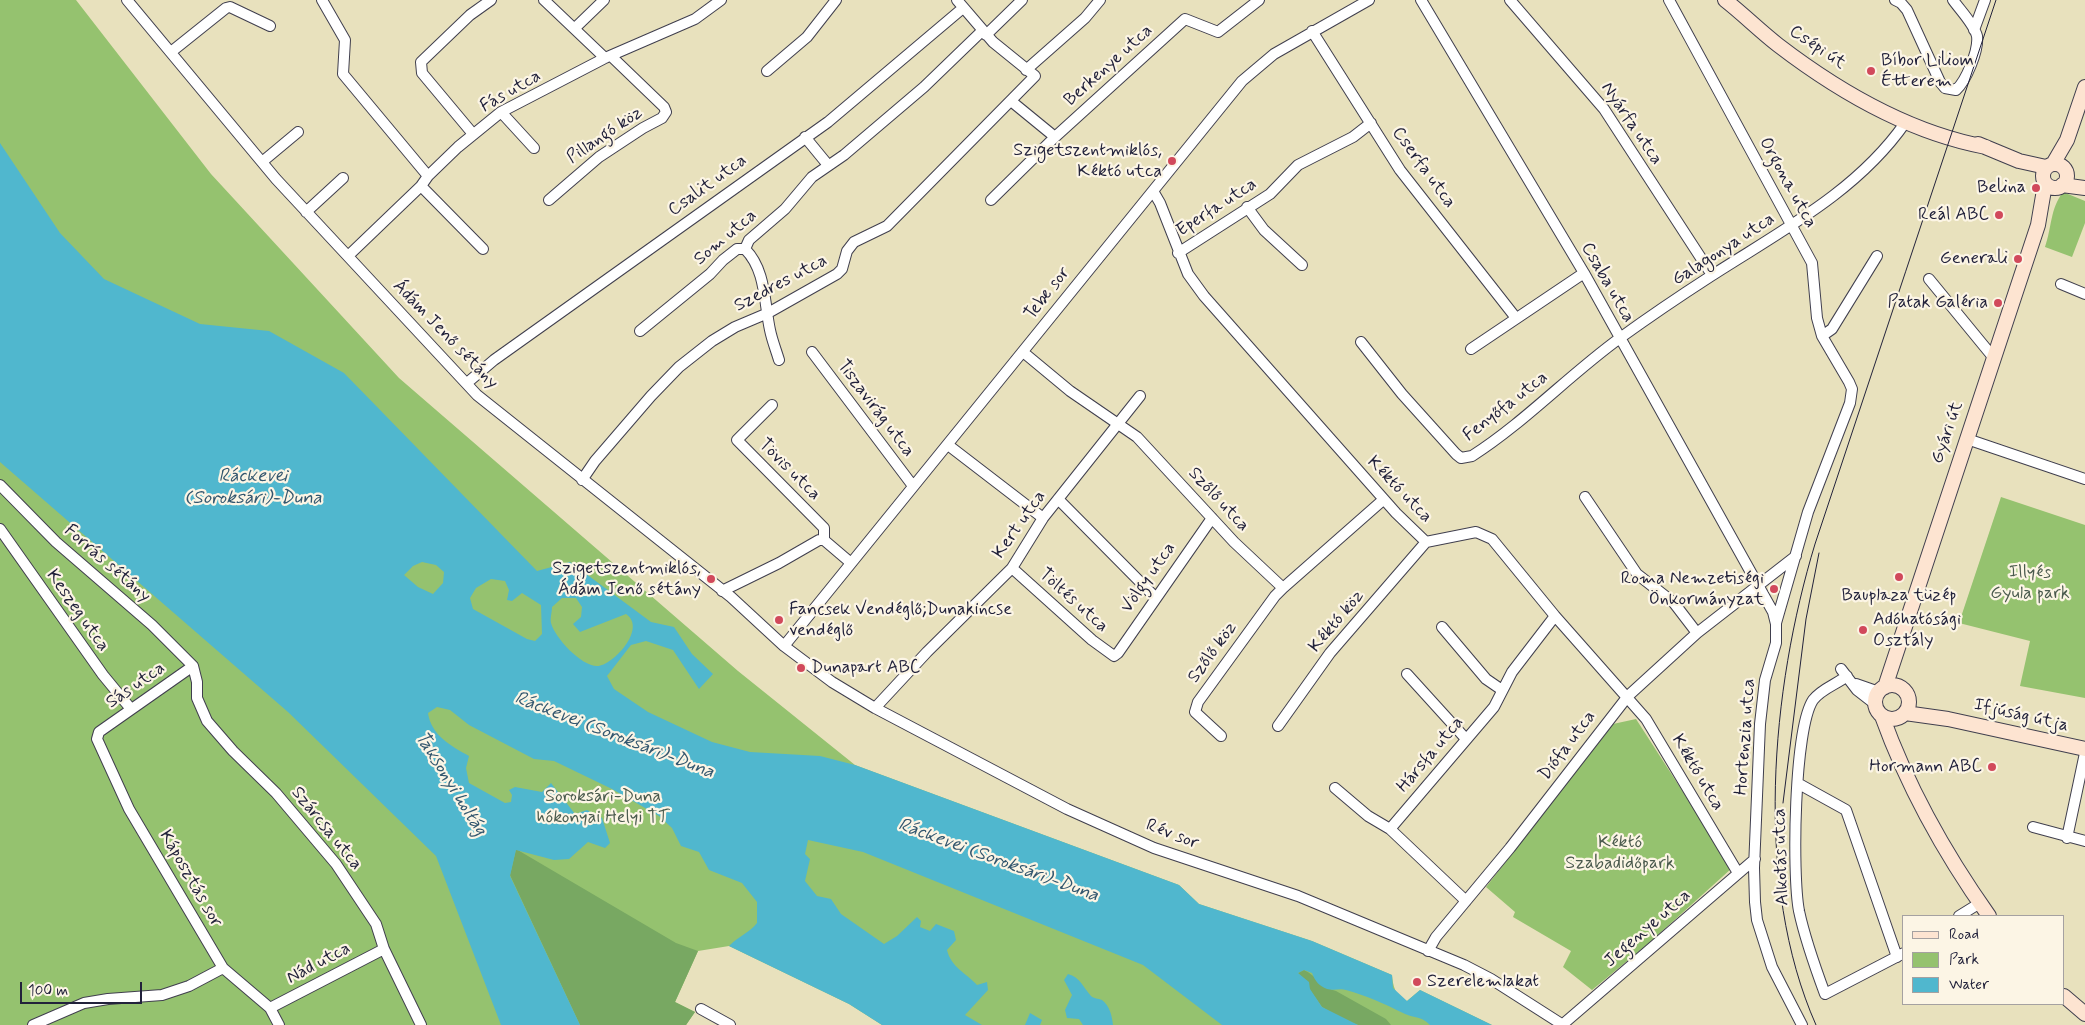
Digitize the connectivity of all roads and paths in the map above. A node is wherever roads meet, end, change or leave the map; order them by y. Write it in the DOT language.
graph roads {
  1 [pos="127,0"];
  2 [pos="322,0"];
  3 [pos="491,0"];
  4 [pos="544,0"];
  5 [pos="604,0"];
  6 [pos="836,0"];
  7 [pos="1022,0"];
  8 [pos="1100,0"];
  9 [pos="1259,0"];
  10 [pos="1369,0"];
  11 [pos="1421,0"];
  12 [pos="1510,0"];
  13 [pos="1669,0"];
  14 [pos="1725,0"];
  15 [pos="1895,0"];
  16 [pos="1953,0"];
  17 [pos="1985,0"];
  18 [pos="715,2"];
  19 [pos="960,4"];
  20 [pos="270,26"];
  21 [pos="575,28"];
  22 [pos="1974,30"];
  23 [pos="1312,31"];
  24 [pos="984,32"];
  25 [pos="170,52"];
  26 [pos="608,57"];
  27 [pos="767,71"];
  28 [pos="1030,73"];
  29 [pos="2085,87"];
  30 [pos="1011,101"];
  31 [pos="501,112"];
  32 [pos="1905,122"];
  33 [pos="1371,123"];
  34 [pos="298,132"];
  35 [pos="474,134"];
  36 [pos="805,137"];
  37 [pos="1055,137"];
  38 [pos="534,148"];
  39 [pos="262,162"];
  40 [pos="828,165"];
  41 [pos="428,176"];
  42 [pos="2055,176"];
  43 [pos="343,178"];
  44 [pos="421,186"];
  45 [pos="2085,187"];
  46 [pos="1153,192"];
  47 [pos="549,200"];
  48 [pos="991,200"];
  49 [pos="1246,208"];
  50 [pos="306,212"];
  51 [pos="1792,226"];
  52 [pos="745,249"];
  53 [pos="483,250"];
  54 [pos="1178,253"];
  55 [pos="348,256"];
  56 [pos="1877,256"];
  57 [pos="1302,265"];
  58 [pos="1584,273"];
  59 [pos="1712,275"];
  60 [pos="1929,279"];
  61 [pos="2061,284"];
  62 [pos="2085,294"];
  63 [pos="768,313"];
  64 [pos="1516,318"];
  65 [pos="640,331"];
  66 [pos="1822,336"];
  67 [pos="1620,338"];
  68 [pos="1361,342"];
  69 [pos="1470,350"];
  70 [pos="812,352"];
  71 [pos="1023,352"];
  72 [pos="1993,358"];
  73 [pos="779,360"];
  74 [pos="467,383"];
  75 [pos="1140,396"];
  76 [pos="772,405"];
  77 [pos="1120,423"];
  78 [pos="1967,439"];
  79 [pos="948,445"];
  80 [pos="2085,479"];
  81 [pos="582,480"];
  82 [pos="0,485"];
  83 [pos="913,486"];
  84 [pos="1585,497"];
  85 [pos="1058,499"];
  86 [pos="1383,500"];
  87 [pos="1043,518"];
  88 [pos="1212,518"];
  89 [pos="0,529"];
  90 [pos="824,540"];
  91 [pos="1426,542"];
  92 [pos="1796,556"];
  93 [pos="851,563"];
  94 [pos="1012,568"];
  95 [pos="1759,586"];
  96 [pos="1283,588"];
  97 [pos="722,591"];
  98 [pos="1155,597"];
  99 [pos="1556,616"];
  100 [pos="1776,624"];
  101 [pos="1442,627"];
  102 [pos="1697,633"];
  103 [pos="784,646"];
  104 [pos="1896,654"];
  105 [pos="1114,656"];
  106 [pos="192,666"];
  107 [pos="1407,674"];
  108 [pos="1502,690"];
  109 [pos="1905,693"];
  110 [pos="1628,696"];
  111 [pos="1880,700"];
  112 [pos="875,708"];
  113 [pos="131,709"];
  114 [pos="1901,716"];
  115 [pos="1948,719"];
  116 [pos="1278,726"];
  117 [pos="99,732"];
  118 [pos="1221,736"];
  119 [pos="1466,739"];
  120 [pos="2085,751"];
  121 [pos="1902,763"];
  122 [pos="1799,784"];
  123 [pos="1335,788"];
  124 [pos="2033,828"];
  125 [pos="1390,829"];
  126 [pos="2067,838"];
  127 [pos="2085,841"];
  128 [pos="1755,859"];
  129 [pos="1738,873"];
  130 [pos="1466,901"];
  131 [pos="1980,903"];
  132 [pos="1961,915"];
  133 [pos="1988,915"];
  134 [pos="384,949"];
  135 [pos="1428,951"];
  136 [pos="1901,955"];
  137 [pos="223,968"];
  138 [pos="2065,997"];
  139 [pos="270,1008"];
  140 [pos="701,1009"];
  141 [pos="2085,1014"];
  142 [pos="33,1025"];
  143 [pos="279,1025"];
  144 [pos="421,1025"];
  145 [pos="730,1025"];
  146 [pos="1563,1025"];
  147 [pos="1802,1025"];
  1 -- 25 [label="street, Ádám Jenő sétány"];
  2 -- 41 [label="street"];
  3 -- 35 [label="street"];
  4 -- 21 [label="street"];
  5 -- 21 [label="street"];
  6 -- 27 [label="street"];
  7 -- 24 [label="street, Som utca"];
  8 -- 28 [label="street, Szedres utca"];
  9 -- 37 [label="street, Berkenye utca"];
  10 -- 23 [label="street, Tebe sor"];
  11 -- 58 [label="street, Csaba utca"];
  12 -- 59 [label="street, Nyárfa utca"];
  13 -- 51 [label="street, Orgona utca"];
  14 -- 32 [label="street, Csépi út"];
  15 -- 22 [label="street"];
  16 -- 22 [label="street"];
  17 -- 22 [label="street"];
  18 -- 26 [label="street, Fás utca"];
  19 -- 24 [label="street"];
  19 -- 36 [label="street, Csalit utca"];
  20 -- 25 [label="street"];
  21 -- 26 [label="street"];
  23 -- 33 [label="street, Cserfa utca"];
  23 -- 46 [label="street, Tebe sor"];
  24 -- 28 [label="street"];
  24 -- 40 [label="street, Som utca"];
  25 -- 39 [label="street, Ádám Jenő sétány"];
  26 -- 31 [label="street, Fás utca"];
  26 -- 47 [label="street, Pillangó köz"];
  28 -- 30 [label="street, Szedres utca"];
  29 -- 42 [label="street, Gyári út"];
  30 -- 37 [label="street"];
  30 -- 63 [label="street, Szedres utca"];
  31 -- 35 [label="street, Fás utca"];
  31 -- 38 [label="street"];
  32 -- 42 [label="street, Csépi út"];
  32 -- 51 [label="street, Galagonya utca"];
  33 -- 49 [label="street, Eperfa utca"];
  33 -- 64 [label="street, Cserfa utca"];
  34 -- 39 [label="street"];
  35 -- 41 [label="street, Fás utca"];
  36 -- 40 [label="street"];
  36 -- 74 [label="street, Csalit utca"];
  37 -- 48 [label="street, Berkenye utca"];
  39 -- 50 [label="street, Ádám Jenő sétány"];
  40 -- 52 [label="street, Som utca"];
  41 -- 44 [label="street, Fás utca"];
  42 -- 45 [label="street"];
  42 -- 72 [label="street, Gyári út"];
  43 -- 50 [label="street"];
  44 -- 53 [label="street"];
  44 -- 55 [label="street, Fás utca"];
  46 -- 54 [label="street, Kéktó utca"];
  46 -- 71 [label="street, Tebe sor"];
  49 -- 54 [label="street, Eperfa utca"];
  49 -- 57 [label="street"];
  50 -- 55 [label="street, Ádám Jenő sétány"];
  51 -- 59 [label="street, Galagonya utca"];
  51 -- 66 [label="street, Orgona utca"];
  52 -- 63 [label="street"];
  52 -- 65 [label="street, Som utca"];
  54 -- 86 [label="street, Kéktó utca"];
  55 -- 74 [label="street, Ádám Jenő sétány"];
  56 -- 66 [label="street"];
  58 -- 64 [label="street"];
  58 -- 67 [label="street, Csaba utca"];
  59 -- 67 [label="street, Galagonya utca"];
  60 -- 72 [label="street"];
  61 -- 62 [label="street"];
  63 -- 73 [label="street"];
  63 -- 81 [label="street, Szedres utca"];
  64 -- 69 [label="street"];
  66 -- 92 [label="street, Orgona utca"];
  67 -- 68 [label="street, Fenyőfa utca"];
  67 -- 95 [label="street, Csaba utca"];
  70 -- 83 [label="street, Tiszavirág utca"];
  71 -- 77 [label="street, Szőlő utca"];
  71 -- 79 [label="street, Tebe sor"];
  72 -- 78 [label="street, Gyári út"];
  74 -- 81 [label="street, Ádám Jenő sétány"];
  75 -- 77 [label="street, Kert utca"];
  76 -- 90 [label="street, Tövis utca"];
  77 -- 85 [label="street, Kert utca"];
  77 -- 88 [label="street, Szőlő utca"];
  78 -- 80 [label="street"];
  78 -- 104 [label="street, Gyári út"];
  79 -- 83 [label="street, Tebe sor"];
  79 -- 87 [label="street"];
  81 -- 97 [label="street, Ádám Jenő sétány"];
  82 -- 106 [label="street, Forrás sétány"];
  83 -- 93 [label="street, Tebe sor"];
  84 -- 102 [label="street"];
  85 -- 87 [label="street, Kert utca"];
  85 -- 98 [label="street"];
  86 -- 91 [label="street, Kéktó utca"];
  86 -- 96 [label="street"];
  87 -- 94 [label="street, Kert utca"];
  88 -- 96 [label="street, Szőlő utca"];
  88 -- 98 [label="street, Völgy utca"];
  89 -- 113 [label="street, Keszeg utca"];
  90 -- 93 [label="street, Tövis utca"];
  90 -- 97 [label="street"];
  91 -- 99 [label="street, Kéktó utca"];
  91 -- 116 [label="street, Kéktó köz"];
  92 -- 95 [label="street, Diófa utca"];
  92 -- 100 [label="street"];
  93 -- 103 [label="street, Tebe sor"];
  94 -- 105 [label="street, Töltés utca"];
  94 -- 112 [label="street, Kert utca"];
  95 -- 100 [label="street, Csaba utca"];
  95 -- 102 [label="street, Diófa utca"];
  96 -- 118 [label="street, Szőlő köz"];
  97 -- 103 [label="street, Ádám Jenő sétány"];
  98 -- 105 [label="street, Völgy utca"];
  99 -- 108 [label="street, Hársfa utca"];
  99 -- 110 [label="street, Kéktó utca"];
  100 -- 128 [label="street, Hortenzia utca"];
  101 -- 108 [label="street"];
  102 -- 110 [label="street, Diófa utca"];
  103 -- 112 [label="street, Rév sor"];
  104 -- 109 [label="street, Gyári út"];
  104 -- 111 [label="street, Gyári út"];
  106 -- 113 [label="street, Sás utca"];
  106 -- 134 [label="street, Szárcsa utca"];
  107 -- 119 [label="street"];
  108 -- 119 [label="street, Hársfa utca"];
  109 -- 111 [label="street"];
  109 -- 114 [label="street"];
  109 -- 115 [label="street, Ifjúság útja"];
  110 -- 129 [label="street, Kéktó utca"];
  110 -- 130 [label="street, Diófa utca"];
  111 -- 114 [label="street, Ifjúság útja"];
  111 -- 121 [label="street"];
  111 -- 122 [label="street, Alkotás utca"];
  112 -- 135 [label="street, Rév sor"];
  113 -- 117 [label="street, Sás utca"];
  114 -- 115 [label="street, Ifjúság útja"];
  114 -- 121 [label="street"];
  115 -- 120 [label="street, Ifjúság útja"];
  117 -- 137 [label="street, Káposztás sor"];
  119 -- 125 [label="street, Hársfa utca"];
  120 -- 126 [label="street"];
  121 -- 131 [label="street"];
  122 -- 136 [label="street, Alkotás utca"];
  122 -- 136 [label="street, Alkotás utca"];
  123 -- 125 [label="street"];
  124 -- 126 [label="street"];
  125 -- 130 [label="street"];
  126 -- 127 [label="street"];
  128 -- 129 [label="street, Jegenye utca"];
  128 -- 147 [label="street, Hortenzia utca"];
  129 -- 146 [label="street, Jegenye utca"];
  130 -- 135 [label="street, Diófa utca"];
  131 -- 132 [label="street"];
  131 -- 133 [label="street"];
  134 -- 139 [label="street, Nád utca"];
  134 -- 144 [label="street, Szárcsa utca"];
  135 -- 146 [label="street, Rév sor"];
  137 -- 139 [label="street, Káposztás sor"];
  137 -- 142 [label="street"];
  138 -- 141 [label="street"];
  139 -- 143 [label="street, Káposztás sor"];
  140 -- 145 [label="street"];
}
